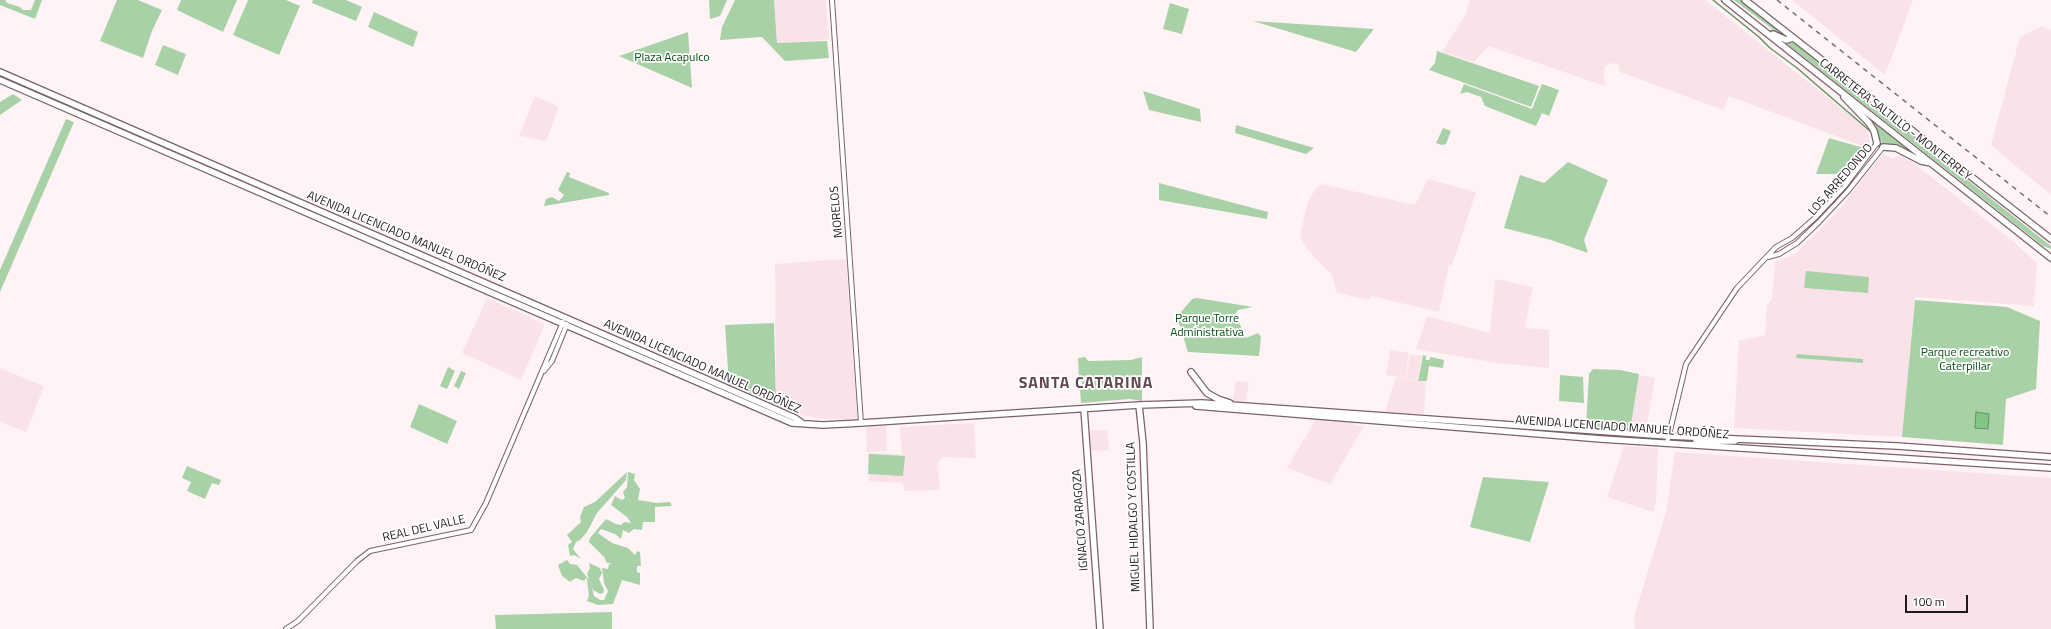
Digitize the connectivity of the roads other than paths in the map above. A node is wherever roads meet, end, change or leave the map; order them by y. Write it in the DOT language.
graph roads {
  1 [pos="832,0"];
  2 [pos="1745,0"];
  3 [pos="1727,1"];
  4 [pos="1793,38"];
  5 [pos="0,72"];
  6 [pos="0,80"];
  7 [pos="1840,92"];
  8 [pos="1876,143"];
  9 [pos="1883,147"];
  10 [pos="1933,163"];
  11 [pos="2051,239"];
  12 [pos="1767,257"];
  13 [pos="2051,258"];
  14 [pos="487,291"];
  15 [pos="508,293"];
  16 [pos="509,301"];
  17 [pos="526,301"];
  18 [pos="567,319"];
  19 [pos="564,325"];
  20 [pos="555,340"];
  21 [pos="560,342"];
  22 [pos="543,371"];
  23 [pos="1190,372"];
  24 [pos="1138,405"];
  25 [pos="1193,405"];
  26 [pos="1248,407"];
  27 [pos="1084,409"];
  28 [pos="802,423"];
  29 [pos="861,423"];
  30 [pos="1471,428"];
  31 [pos="1517,428"];
  32 [pos="1554,428"];
  33 [pos="1603,432"];
  34 [pos="1480,434"];
  35 [pos="1566,436"];
  36 [pos="1668,436"];
  37 [pos="1601,439"];
  38 [pos="1747,439"];
  39 [pos="1667,443"];
  40 [pos="2041,456"];
  41 [pos="2051,457"];
  42 [pos="2040,467"];
  43 [pos="2051,468"];
  44 [pos="286,629"];
  45 [pos="1100,629"];
  46 [pos="1150,629"];
  1 -- 29 [label="street, MORELOS"];
  2 -- 4 [label="main road, CARRETERA SALTILLO - MONTERREY"];
  3 -- 4 [label="main road"];
  3 -- 7 [label="main road, CARRETERA SALTILLO - MONTERREY"];
  4 -- 11 [label="main road, CARRETERA SALTILLO - MONTERREY"];
  5 -- 15 [label="main road, AVENIDA LICENCIADO MANUEL ORDÓÑEZ"];
  6 -- 14 [label="main road, AVENIDA LICENCIADO MANUEL ORDÓÑEZ"];
  7 -- 8 [label="main road"];
  7 -- 10 [label="main road, CARRETERA SALTILLO - MONTERREY"];
  8 -- 12 [label="street, LOS ARREDONDO"];
  9 -- 10 [label="main road"];
  9 -- 12 [label="street, LOS ARREDONDO"];
  10 -- 13 [label="main road, CARRETERA SALTILLO - MONTERREY"];
  12 -- 36 [label="street"];
  14 -- 15 [label="main road"];
  14 -- 16 [label="main road, AVENIDA LICENCIADO MANUEL ORDÓÑEZ"];
  15 -- 16 [label="main road"];
  15 -- 17 [label="main road, AVENIDA LICENCIADO MANUEL ORDÓÑEZ"];
  16 -- 17 [label="main road"];
  16 -- 19 [label="main road, AVENIDA LICENCIADO MANUEL ORDÓÑEZ"];
  17 -- 18 [label="main road, AVENIDA LICENCIADO MANUEL ORDÓÑEZ"];
  18 -- 19 [label="street, REAL DEL VALLE"];
  18 -- 28 [label="main road, AVENIDA LICENCIADO MANUEL ORDÓÑEZ"];
  19 -- 20 [label="street, REAL DEL VALLE"];
  19 -- 21 [label="street, REAL DEL VALLE"];
  19 -- 28 [label="main road, AVENIDA LICENCIADO MANUEL ORDÓÑEZ"];
  20 -- 21 [label="street"];
  20 -- 22 [label="street, REAL DEL VALLE"];
  21 -- 22 [label="street, REAL DEL VALLE"];
  22 -- 44 [label="street, REAL DEL VALLE"];
  23 -- 26 [label="main road"];
  24 -- 25 [label="main road, AVENIDA LICENCIADO MANUEL ORDÓÑEZ"];
  24 -- 27 [label="main road, AVENIDA LICENCIADO MANUEL ORDÓÑEZ"];
  24 -- 46 [label="main road, MIGUEL HIDALGO Y COSTILLA"];
  25 -- 26 [label="main road, AVENIDA LICENCIADO MANUEL ORDÓÑEZ"];
  25 -- 30 [label="main road, AVENIDA LICENCIADO MANUEL ORDÓÑEZ"];
  26 -- 31 [label="main road, AVENIDA LICENCIADO MANUEL ORDÓÑEZ"];
  27 -- 29 [label="main road, AVENIDA LICENCIADO MANUEL ORDÓÑEZ"];
  27 -- 45 [label="main road, IGNACIO ZARAGOZA"];
  28 -- 29 [label="main road, AVENIDA LICENCIADO MANUEL ORDÓÑEZ"];
  30 -- 31 [label="main road, AVENIDA LICENCIADO MANUEL ORDÓÑEZ"];
  30 -- 34 [label="main road"];
  31 -- 32 [label="main road, AVENIDA LICENCIADO MANUEL ORDÓÑEZ"];
  31 -- 35 [label="main road, AVENIDA LICENCIADO MANUEL ORDÓÑEZ"];
  32 -- 33 [label="main road, AVENIDA LICENCIADO MANUEL ORDÓÑEZ"];
  32 -- 35 [label="main road"];
  33 -- 35 [label="main road"];
  33 -- 36 [label="main road, AVENIDA LICENCIADO MANUEL ORDÓÑEZ"];
  35 -- 37 [label="main road, AVENIDA LICENCIADO MANUEL ORDÓÑEZ"];
  36 -- 37 [label="main road"];
  36 -- 38 [label="main road, AVENIDA LICENCIADO MANUEL ORDÓÑEZ"];
  36 -- 39 [label="street"];
  37 -- 39 [label="main road, AVENIDA LICENCIADO MANUEL ORDÓÑEZ"];
  38 -- 39 [label="main road"];
  38 -- 40 [label="main road, AVENIDA LICENCIADO MANUEL ORDÓÑEZ"];
  39 -- 42 [label="main road, AVENIDA LICENCIADO MANUEL ORDÓÑEZ"];
  40 -- 41 [label="main road, AVENIDA LICENCIADO MANUEL ORDÓÑEZ"];
  40 -- 42 [label="main road"];
  42 -- 43 [label="main road, AVENIDA LICENCIADO MANUEL ORDÓÑEZ"];
}
